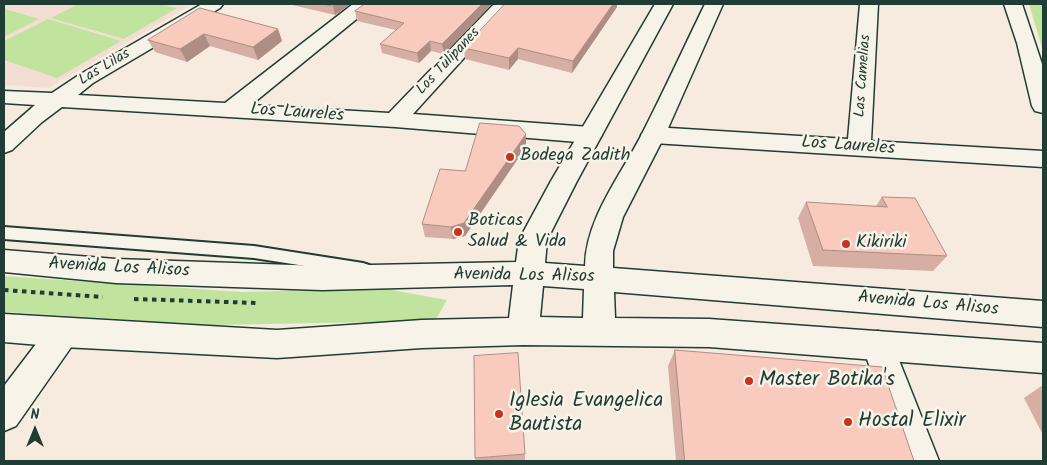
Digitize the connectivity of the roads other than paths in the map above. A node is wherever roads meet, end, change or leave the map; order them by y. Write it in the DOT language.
graph roads {
  1 [pos="214,4"];
  2 [pos="364,4"];
  3 [pos="504,4"];
  4 [pos="664,4"];
  5 [pos="714,4"];
  6 [pos="869,4"];
  7 [pos="1013,4"];
  8 [pos="4,97"];
  9 [pos="54,100"];
  10 [pos="1043,106"];
  11 [pos="230,110"];
  12 [pos="395,120"];
  13 [pos="653,134"];
  14 [pos="590,135"];
  15 [pos="4,145"];
  16 [pos="858,148"];
  17 [pos="1043,159"];
  18 [pos="4,233"];
  19 [pos="4,261"];
  20 [pos="529,273"];
  21 [pos="414,276"];
  22 [pos="598,277"];
  23 [pos="1043,314"];
  24 [pos="4,328"];
  25 [pos="523,331"];
  26 [pos="598,332"];
  27 [pos="63,333"];
  28 [pos="878,344"];
  29 [pos="1043,358"];
  30 [pos="4,414"];
  31 [pos="921,461"];
  1 -- 9 [label="main road, Las Lilas"];
  2 -- 11 [label="main road"];
  3 -- 12 [label="main road, Los Tulipanes"];
  4 -- 14 [label="main road"];
  5 -- 13 [label="main road"];
  6 -- 16 [label="main road, Las Camelias"];
  7 -- 10 [label="main road"];
  8 -- 9 [label="main road, Los Laureles"];
  9 -- 11 [label="main road, Los Laureles"];
  9 -- 15 [label="main road, Las Lilas"];
  11 -- 12 [label="main road, Los Laureles"];
  12 -- 14 [label="main road, Los Laureles"];
  13 -- 16 [label="main road, Los Laureles"];
  13 -- 22 [label="main road"];
  14 -- 20 [label="main road"];
  16 -- 17 [label="main road, Los Laureles"];
  18 -- 21 [label="lane"];
  19 -- 21 [label="main road, Avenida Los Alisos"];
  20 -- 21 [label="main road, Avenida Los Alisos"];
  20 -- 22 [label="main road, Avenida Los Alisos"];
  20 -- 25 [label="main road"];
  22 -- 23 [label="main road, Avenida Los Alisos"];
  22 -- 26 [label="main road"];
  24 -- 27 [label="main road"];
  25 -- 26 [label="main road"];
  25 -- 27 [label="main road"];
  26 -- 28 [label="main road"];
  27 -- 30 [label="main road"];
  28 -- 29 [label="main road"];
  28 -- 31 [label="main road"];
}
